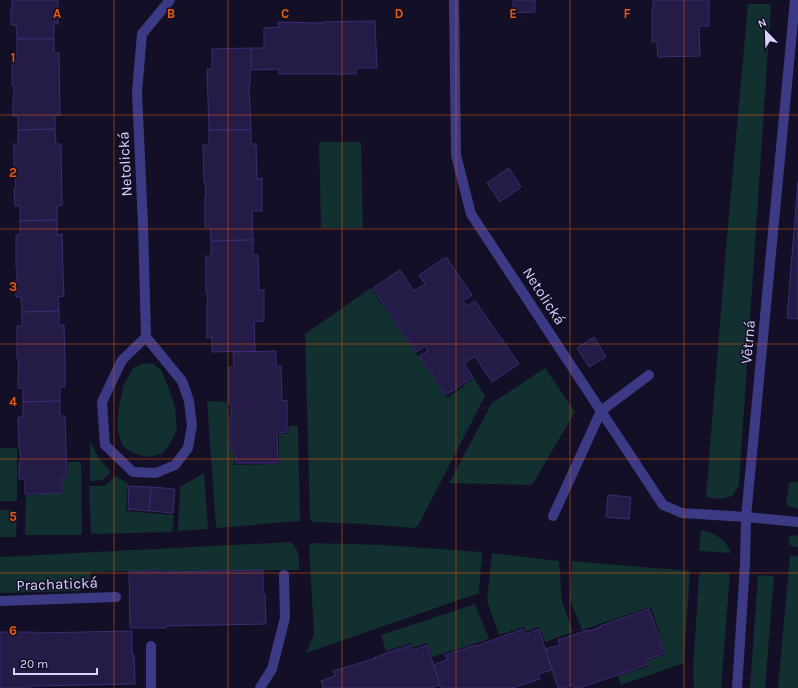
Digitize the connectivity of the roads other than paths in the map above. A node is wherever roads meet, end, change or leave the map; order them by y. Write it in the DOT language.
graph roads {
  1 [pos="170,0"];
  2 [pos="454,0"];
  3 [pos="795,0"];
  4 [pos="146,336"];
  5 [pos="649,375"];
  6 [pos="601,410"];
  7 [pos="553,516"];
  8 [pos="746,517"];
  9 [pos="798,522"];
  10 [pos="284,575"];
  11 [pos="116,596"];
  12 [pos="0,601"];
  13 [pos="151,646"];
  14 [pos="151,688"];
  15 [pos="260,688"];
  16 [pos="737,688"];
  1 -- 4 [label="street, Netolická"];
  2 -- 6 [label="street, Netolická"];
  3 -- 8 [label="street, Větrná"];
  4 -- 4 [label="street"];
  5 -- 6 [label="street"];
  6 -- 7 [label="street"];
  6 -- 8 [label="street, Netolická"];
  8 -- 9 [label="street, Netolická"];
  8 -- 16 [label="street, Větrná"];
  10 -- 15 [label="street"];
  11 -- 12 [label="street, Prachatická"];
  13 -- 14 [label="street"];
}
